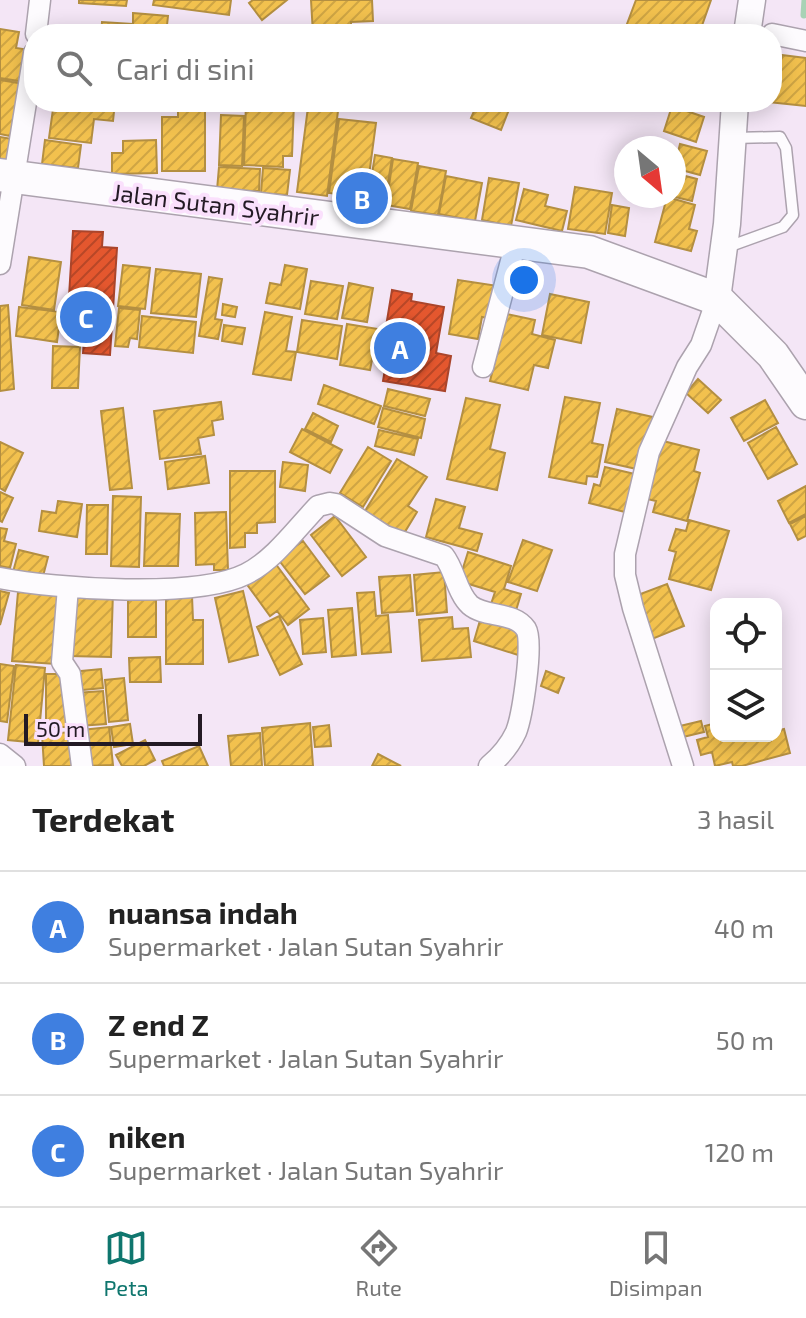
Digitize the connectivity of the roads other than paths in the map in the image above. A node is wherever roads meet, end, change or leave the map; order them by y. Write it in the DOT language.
graph roads {
  1 [pos="40,0"];
  2 [pos="752,0"];
  3 [pos="37,24"];
  4 [pos="758,24"];
  5 [pos="782,37"];
  6 [pos="806,41"];
  7 [pos="24,97"];
  8 [pos="734,112"];
  9 [pos="731,138"];
  10 [pos="6,176"];
  11 [pos="516,242"];
  12 [pos="724,248"];
  13 [pos="0,264"];
  14 [pos="717,299"];
  15 [pos="483,367"];
  16 [pos="806,403"];
  17 [pos="0,578"];
  18 [pos="68,587"];
  19 [pos="0,754"];
  20 [pos="15,766"];
  21 [pos="82,766"];
  22 [pos="489,766"];
  23 [pos="683,766"];
  1 -- 3 [label="street"];
  2 -- 4 [label="street"];
  5 -- 6 [label="street"];
  7 -- 10 [label="street"];
  8 -- 9 [label="street"];
  9 -- 12 [label="street"];
  9 -- 12 [label="lane"];
  10 -- 11 [label="main road, Jalan Sutan Syahrir"];
  10 -- 13 [label="street"];
  11 -- 14 [label="main road, Jalan Sutan Syahrir"];
  11 -- 15 [label="street"];
  12 -- 14 [label="street"];
  14 -- 16 [label="main road, Jalan Sutan Syahrir"];
  14 -- 23 [label="street"];
  17 -- 18 [label="street"];
  18 -- 21 [label="street"];
  18 -- 22 [label="street"];
  19 -- 20 [label="street"];
}
